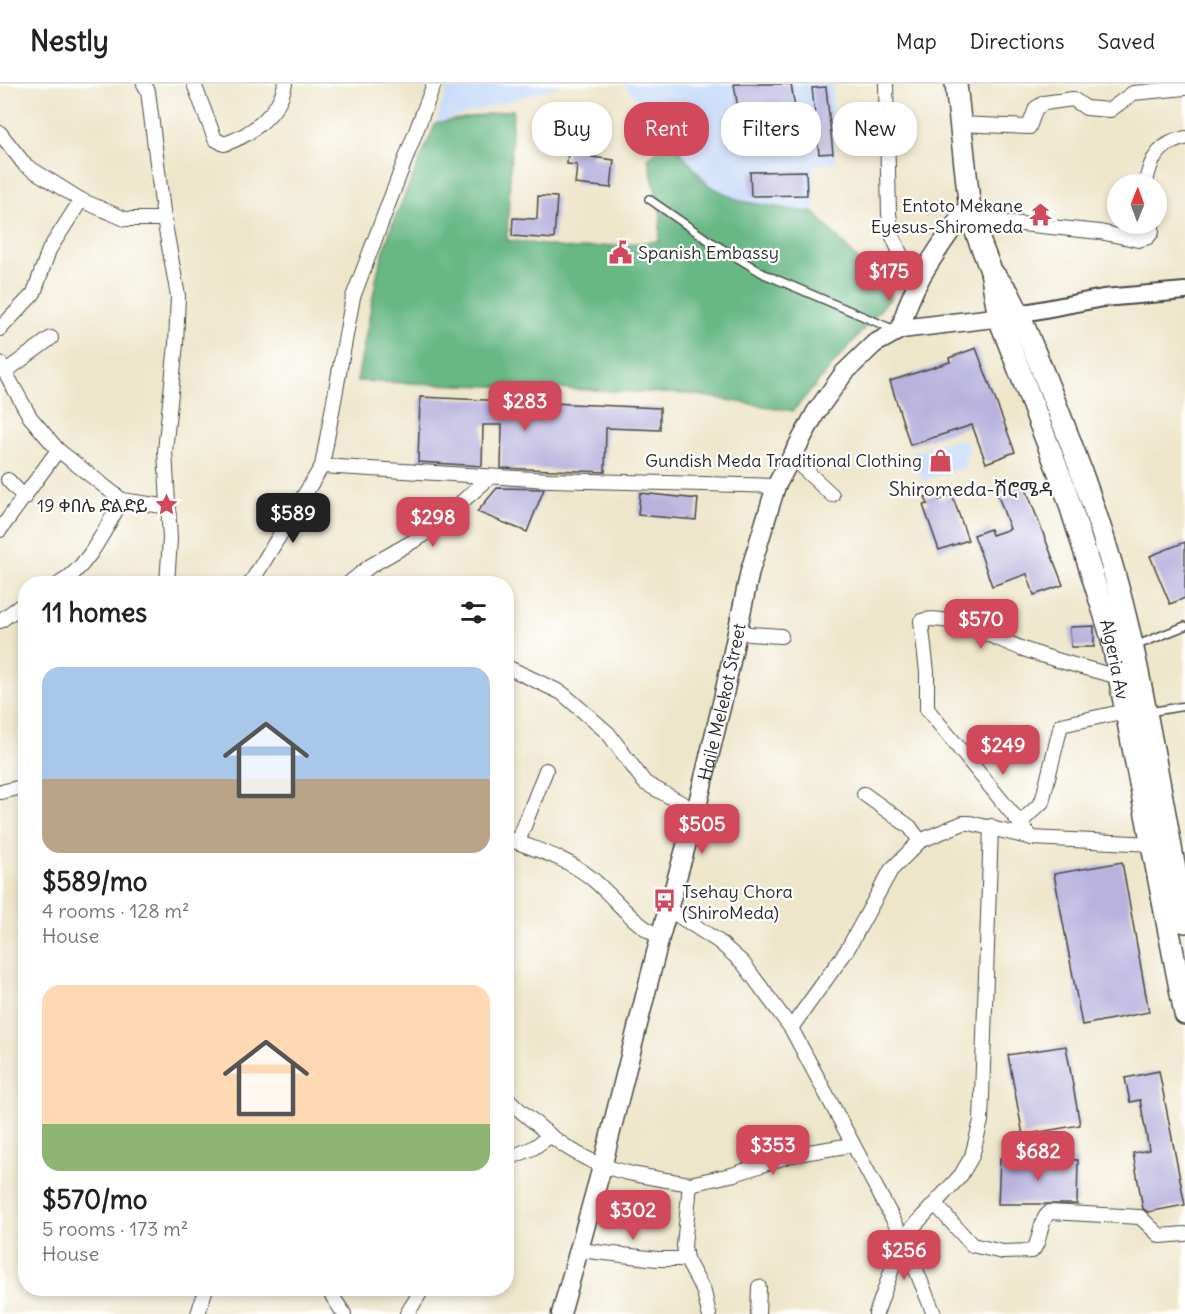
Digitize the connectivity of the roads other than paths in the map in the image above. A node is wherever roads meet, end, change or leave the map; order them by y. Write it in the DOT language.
graph roads {
  1 [pos="144,84"];
  2 [pos="195,84"];
  3 [pos="285,84"];
  4 [pos="434,84"];
  5 [pos="886,84"];
  6 [pos="956,84"];
  7 [pos="1185,88"];
  8 [pos="958,124"];
  9 [pos="0,133"];
  10 [pos="1185,138"];
  11 [pos="1147,174"];
  12 [pos="649,199"];
  13 [pos="81,200"];
  14 [pos="969,212"];
  15 [pos="164,219"];
  16 [pos="1107,233"];
  17 [pos="1110,234"];
  18 [pos="1150,234"];
  19 [pos="915,287"];
  20 [pos="1185,291"];
  21 [pos="1009,316"];
  22 [pos="0,329"];
  23 [pos="899,330"];
  24 [pos="51,338"];
  25 [pos="3,367"];
  26 [pos="58,450"];
  27 [pos="790,456"];
  28 [pos="322,466"];
  29 [pos="489,478"];
  30 [pos="8,480"];
  31 [pos="776,486"];
  32 [pos="832,495"];
  33 [pos="24,498"];
  34 [pos="122,500"];
  35 [pos="169,507"];
  36 [pos="0,530"];
  37 [pos="69,576"];
  38 [pos="166,576"];
  39 [pos="255,576"];
  40 [pos="358,576"];
  41 [pos="18,608"];
  42 [pos="0,621"];
  43 [pos="1185,626"];
  44 [pos="736,628"];
  45 [pos="781,636"];
  46 [pos="1132,647"];
  47 [pos="514,670"];
  48 [pos="1119,677"];
  49 [pos="1185,706"];
  50 [pos="1135,712"];
  51 [pos="546,770"];
  52 [pos="18,788"];
  53 [pos="1,792"];
  54 [pos="864,794"];
  55 [pos="696,811"];
  56 [pos="1020,822"];
  57 [pos="992,826"];
  58 [pos="514,836"];
  59 [pos="1032,838"];
  60 [pos="514,841"];
  61 [pos="920,841"];
  62 [pos="1153,844"];
  63 [pos="668,909"];
  64 [pos="1185,922"];
  65 [pos="660,937"];
  66 [pos="1185,1014"];
  67 [pos="791,1028"];
  68 [pos="514,1103"];
  69 [pos="550,1136"];
  70 [pos="852,1145"];
  71 [pos="514,1156"];
  72 [pos="602,1167"];
  73 [pos="690,1184"];
  74 [pos="936,1205"];
  75 [pos="1185,1234"];
  76 [pos="903,1238"];
  77 [pos="579,1250"];
  78 [pos="686,1259"];
  79 [pos="759,1287"];
  80 [pos="204,1296"];
  81 [pos="332,1296"];
  82 [pos="418,1296"];
  83 [pos="198,1314"];
  84 [pos="344,1314"];
  85 [pos="407,1314"];
  86 [pos="561,1314"];
  87 [pos="709,1314"];
  88 [pos="758,1314"];
  89 [pos="876,1314"];
  90 [pos="934,1314"];
  1 -- 15 [label="street"];
  2 -- 3 [label="street"];
  4 -- 28 [label="street"];
  5 -- 19 [label="street"];
  6 -- 8 [label="main road"];
  7 -- 8 [label="street"];
  8 -- 14 [label="main road"];
  9 -- 13 [label="street"];
  10 -- 11 [label="street"];
  12 -- 23 [label="lane"];
  13 -- 15 [label="street"];
  13 -- 22 [label="street"];
  14 -- 16 [label="street"];
  14 -- 19 [label="main road"];
  14 -- 21 [label="main road"];
  15 -- 35 [label="street"];
  17 -- 18 [label="street"];
  19 -- 23 [label="main road"];
  20 -- 21 [label="street"];
  21 -- 23 [label="main road, Haile Melekot Street"];
  21 -- 46 [label="main road, Algeria Av"];
  21 -- 48 [label="main road, Algeria Av"];
  23 -- 27 [label="main road, Haile Melekot Street"];
  24 -- 25 [label="street"];
  25 -- 26 [label="street"];
  26 -- 33 [label="street"];
  26 -- 34 [label="street"];
  27 -- 31 [label="main road, Haile Melekot Street"];
  27 -- 32 [label="street"];
  28 -- 29 [label="street"];
  28 -- 39 [label="street"];
  29 -- 31 [label="street"];
  29 -- 40 [label="street"];
  30 -- 33 [label="street"];
  31 -- 44 [label="main road, Haile Melekot Street"];
  33 -- 36 [label="street"];
  34 -- 35 [label="street"];
  34 -- 37 [label="street"];
  35 -- 38 [label="street"];
  41 -- 42 [label="street"];
  43 -- 46 [label="lane"];
  44 -- 45 [label="street"];
  44 -- 55 [label="main road, Haile Melekot Street"];
  46 -- 50 [label="main road, Algeria Av"];
  47 -- 55 [label="street"];
  48 -- 50 [label="main road, Algeria Av"];
  48 -- 56 [label="street"];
  49 -- 50 [label="lane"];
  50 -- 56 [label="street"];
  50 -- 62 [label="main road, Algeria Av"];
  50 -- 64 [label="main road, Algeria Av"];
  51 -- 58 [label="street"];
  52 -- 53 [label="street"];
  54 -- 61 [label="street"];
  55 -- 63 [label="main road, Haile Melekot Street"];
  56 -- 59 [label="street"];
  57 -- 59 [label="street"];
  57 -- 61 [label="street"];
  57 -- 74 [label="street"];
  59 -- 62 [label="street"];
  60 -- 65 [label="street"];
  61 -- 67 [label="street"];
  62 -- 66 [label="main road, Algeria Av"];
  63 -- 65 [label="main road, Haile Melekot Street"];
  63 -- 67 [label="street"];
  65 -- 72 [label="main road, Haile Melekot Street"];
  67 -- 70 [label="street"];
  68 -- 69 [label="street"];
  69 -- 71 [label="street"];
  69 -- 72 [label="street"];
  70 -- 73 [label="street"];
  70 -- 76 [label="street"];
  72 -- 73 [label="street"];
  72 -- 77 [label="main road, Haile Melekot Street"];
  73 -- 78 [label="street"];
  74 -- 75 [label="street"];
  74 -- 76 [label="street"];
  76 -- 89 [label="street"];
  76 -- 90 [label="street"];
  77 -- 78 [label="street"];
  77 -- 86 [label="main road, Haile Melekot Street"];
  78 -- 87 [label="street"];
  79 -- 88 [label="street"];
  80 -- 83 [label="street"];
  81 -- 84 [label="street"];
  82 -- 85 [label="street"];
}
